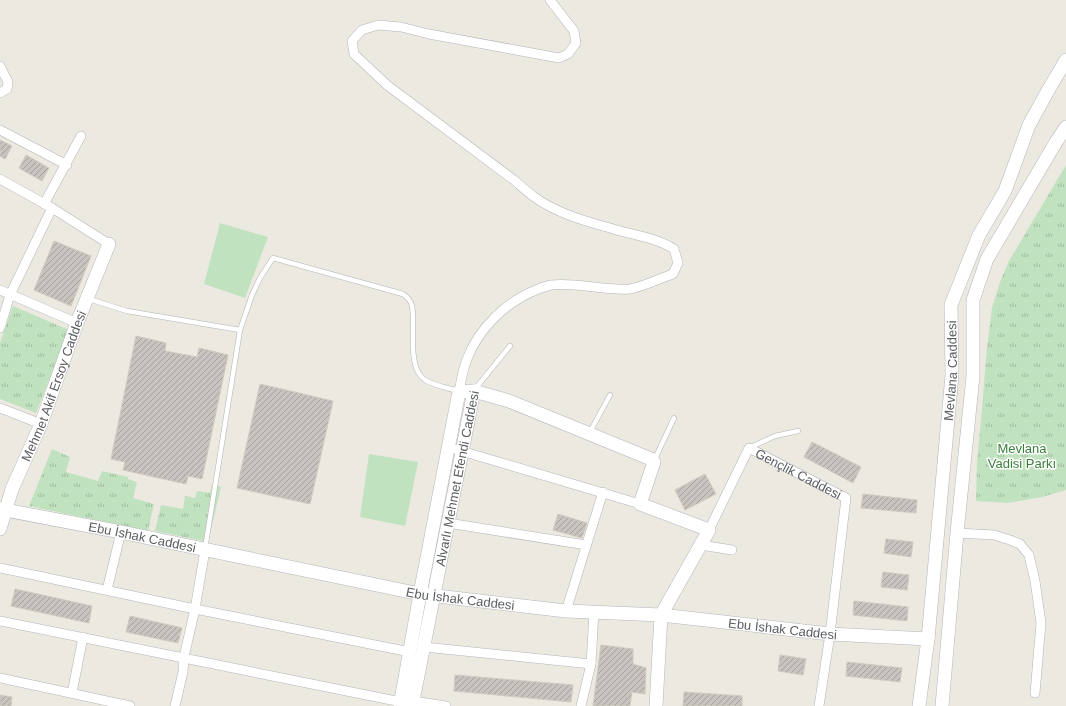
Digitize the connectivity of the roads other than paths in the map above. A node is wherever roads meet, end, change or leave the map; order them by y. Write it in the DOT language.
graph roads {
  1 [pos="550,0"];
  2 [pos="1066,60"];
  3 [pos="0,66"];
  4 [pos="0,93"];
  5 [pos="1066,127"];
  6 [pos="0,130"];
  7 [pos="81,136"];
  8 [pos="67,165"];
  9 [pos="0,179"];
  10 [pos="48,206"];
  11 [pos="109,244"];
  12 [pos="0,290"];
  13 [pos="10,295"];
  14 [pos="87,299"];
  15 [pos="77,323"];
  16 [pos="0,328"];
  17 [pos="240,330"];
  18 [pos="510,346"];
  19 [pos="952,375"];
  20 [pos="973,376"];
  21 [pos="474,391"];
  22 [pos="459,392"];
  23 [pos="610,395"];
  24 [pos="0,408"];
  25 [pos="674,418"];
  26 [pos="41,424"];
  27 [pos="798,431"];
  28 [pos="589,433"];
  29 [pos="448,447"];
  30 [pos="749,448"];
  31 [pos="461,450"];
  32 [pos="654,462"];
  33 [pos="603,492"];
  34 [pos="640,504"];
  35 [pos="3,509"];
  36 [pos="448,523"];
  37 [pos="0,529"];
  38 [pos="709,530"];
  39 [pos="121,532"];
  40 [pos="957,533"];
  41 [pos="586,545"];
  42 [pos="701,545"];
  43 [pos="205,550"];
  44 [pos="732,550"];
  45 [pos="0,568"];
  46 [pos="107,590"];
  47 [pos="420,594"];
  48 [pos="434,595"];
  49 [pos="195,609"];
  50 [pos="566,611"];
  51 [pos="594,612"];
  52 [pos="661,615"];
  53 [pos="0,621"];
  54 [pos="830,634"];
  55 [pos="83,637"];
  56 [pos="928,639"];
  57 [pos="424,647"];
  58 [pos="410,652"];
  59 [pos="184,657"];
  60 [pos="591,664"];
  61 [pos="0,678"];
  62 [pos="72,693"];
  63 [pos="1035,693"];
  64 [pos="407,704"];
  65 [pos="130,706"];
  66 [pos="175,706"];
  67 [pos="446,706"];
  68 [pos="581,706"];
  69 [pos="656,706"];
  70 [pos="819,706"];
  71 [pos="919,706"];
  72 [pos="942,706"];
  1 -- 22 [label="street"];
  2 -- 19 [label="street, Mevlana Caddesi"];
  3 -- 4 [label="street"];
  5 -- 20 [label="street, Mevlana Caddesi"];
  6 -- 8 [label="street"];
  7 -- 8 [label="street"];
  8 -- 10 [label="street"];
  9 -- 10 [label="street"];
  10 -- 11 [label="street"];
  10 -- 13 [label="street"];
  11 -- 14 [label="street, Mehmet Akif Ersoy Caddesi"];
  12 -- 13 [label="street"];
  13 -- 15 [label="street"];
  13 -- 16 [label="street"];
  14 -- 15 [label="street, Mehmet Akif Ersoy Caddesi"];
  14 -- 17 [label="lane"];
  15 -- 26 [label="street, Mehmet Akif Ersoy Caddesi"];
  17 -- 22 [label="lane"];
  17 -- 43 [label="lane"];
  18 -- 21 [label="lane"];
  19 -- 20 [label="street"];
  19 -- 56 [label="street, Mevlana Caddesi"];
  20 -- 40 [label="street, Mevlana Caddesi"];
  21 -- 22 [label="street"];
  21 -- 28 [label="street, Alvarlı Mehmet Efendi Caddesi"];
  21 -- 31 [label="street, Alvarlı Mehmet Efendi Caddesi"];
  22 -- 29 [label="street"];
  23 -- 28 [label="lane"];
  24 -- 26 [label="street"];
  25 -- 32 [label="lane"];
  26 -- 35 [label="street, Mehmet Akif Ersoy Caddesi"];
  27 -- 30 [label="lane"];
  28 -- 32 [label="street, Alvarlı Mehmet Efendi Caddesi"];
  29 -- 31 [label="street"];
  29 -- 47 [label="street"];
  30 -- 38 [label="street, Gençlik Caddesi"];
  30 -- 54 [label="street, Gençlik Caddesi"];
  31 -- 33 [label="street"];
  31 -- 36 [label="street, Alvarlı Mehmet Efendi Caddesi"];
  32 -- 34 [label="street"];
  33 -- 34 [label="street"];
  33 -- 41 [label="street"];
  34 -- 38 [label="street"];
  35 -- 37 [label="street, Mehmet Akif Ersoy Caddesi"];
  35 -- 39 [label="street, Ebu İshak Caddesi"];
  36 -- 41 [label="street"];
  36 -- 48 [label="street, Alvarlı Mehmet Efendi Caddesi"];
  38 -- 42 [label="street, Gençlik Caddesi"];
  39 -- 43 [label="street, Ebu İshak Caddesi"];
  39 -- 46 [label="street"];
  40 -- 63 [label="street"];
  40 -- 72 [label="street, Mevlana Caddesi"];
  41 -- 50 [label="street"];
  42 -- 44 [label="street"];
  42 -- 52 [label="street, Gençlik Caddesi"];
  43 -- 47 [label="street, Ebu İshak Caddesi"];
  43 -- 49 [label="street"];
  45 -- 46 [label="street"];
  46 -- 49 [label="street"];
  47 -- 48 [label="street, Ebu İshak Caddesi"];
  47 -- 58 [label="street"];
  48 -- 50 [label="street, Ebu İshak Caddesi"];
  48 -- 57 [label="street, Alvarlı Mehmet Efendi Caddesi"];
  49 -- 58 [label="street"];
  49 -- 59 [label="street"];
  50 -- 51 [label="street, Ebu İshak Caddesi"];
  51 -- 52 [label="street, Ebu İshak Caddesi"];
  51 -- 60 [label="street"];
  52 -- 54 [label="street, Ebu İshak Caddesi"];
  52 -- 69 [label="street, Gençlik Caddesi"];
  53 -- 55 [label="street"];
  54 -- 56 [label="street, Ebu İshak Caddesi"];
  54 -- 70 [label="street, Gençlik Caddesi"];
  55 -- 59 [label="street"];
  55 -- 62 [label="street"];
  56 -- 71 [label="street, Mevlana Caddesi"];
  57 -- 60 [label="street"];
  57 -- 64 [label="street, Alvarlı Mehmet Efendi Caddesi"];
  58 -- 64 [label="street"];
  59 -- 64 [label="street"];
  59 -- 66 [label="street"];
  60 -- 68 [label="street"];
  61 -- 62 [label="street"];
  62 -- 65 [label="street"];
  64 -- 67 [label="street"];
}
